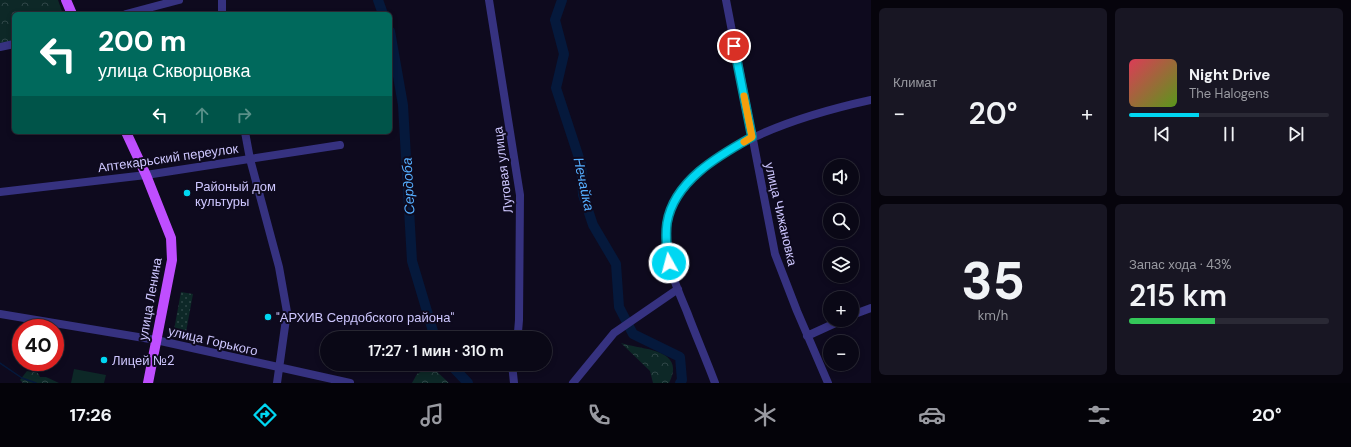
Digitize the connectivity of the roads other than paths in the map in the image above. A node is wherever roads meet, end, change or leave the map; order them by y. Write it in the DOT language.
graph roads {
  1 [pos="66,0"];
  2 [pos="179,0"];
  3 [pos="222,0"];
  4 [pos="489,0"];
  5 [pos="726,0"];
  6 [pos="71,12"];
  7 [pos="134,12"];
  8 [pos="222,12"];
  9 [pos="12,44"];
  10 [pos="0,47"];
  11 [pos="871,100"];
  12 [pos="127,134"];
  13 [pos="245,134"];
  14 [pos="752,137"];
  15 [pos="340,145"];
  16 [pos="250,159"];
  17 [pos="146,175"];
  18 [pos="0,192"];
  19 [pos="678,289"];
  20 [pos="871,308"];
  21 [pos="859,312"];
  22 [pos="0,314"];
  23 [pos="827,327"];
  24 [pos="518,331"];
  25 [pos="807,336"];
  26 [pos="156,340"];
  27 [pos="279,368"];
  28 [pos="513,371"];
  29 [pos="148,383"];
  30 [pos="277,383"];
  31 [pos="350,383"];
  32 [pos="514,383"];
  33 [pos="573,383"];
  34 [pos="715,383"];
  35 [pos="828,383"];
  1 -- 6 [label="main road"];
  2 -- 7 [label="street"];
  3 -- 8 [label="street"];
  4 -- 24 [label="street, Луговая улица"];
  5 -- 14 [label="street, улица Чижановка"];
  9 -- 10 [label="street"];
  11 -- 14 [label="street"];
  12 -- 17 [label="main road, улица Ленина"];
  13 -- 16 [label="street"];
  14 -- 19 [label="street"];
  14 -- 25 [label="street, улица Чижановка"];
  15 -- 16 [label="street, Аптекарьский переулок"];
  16 -- 17 [label="street, Аптекарьский переулок"];
  16 -- 27 [label="street"];
  17 -- 18 [label="street, Аптекарьский переулок"];
  17 -- 26 [label="main road, улица Ленина"];
  19 -- 33 [label="street"];
  19 -- 34 [label="street"];
  20 -- 21 [label="street"];
  22 -- 26 [label="street, улица Горького"];
  23 -- 25 [label="street"];
  25 -- 35 [label="street, улица Чижановка"];
  26 -- 27 [label="street, улица Горького"];
  26 -- 29 [label="main road, улица Ленина"];
  27 -- 30 [label="street"];
  27 -- 31 [label="street, улица Горького"];
  28 -- 32 [label="street"];
}
